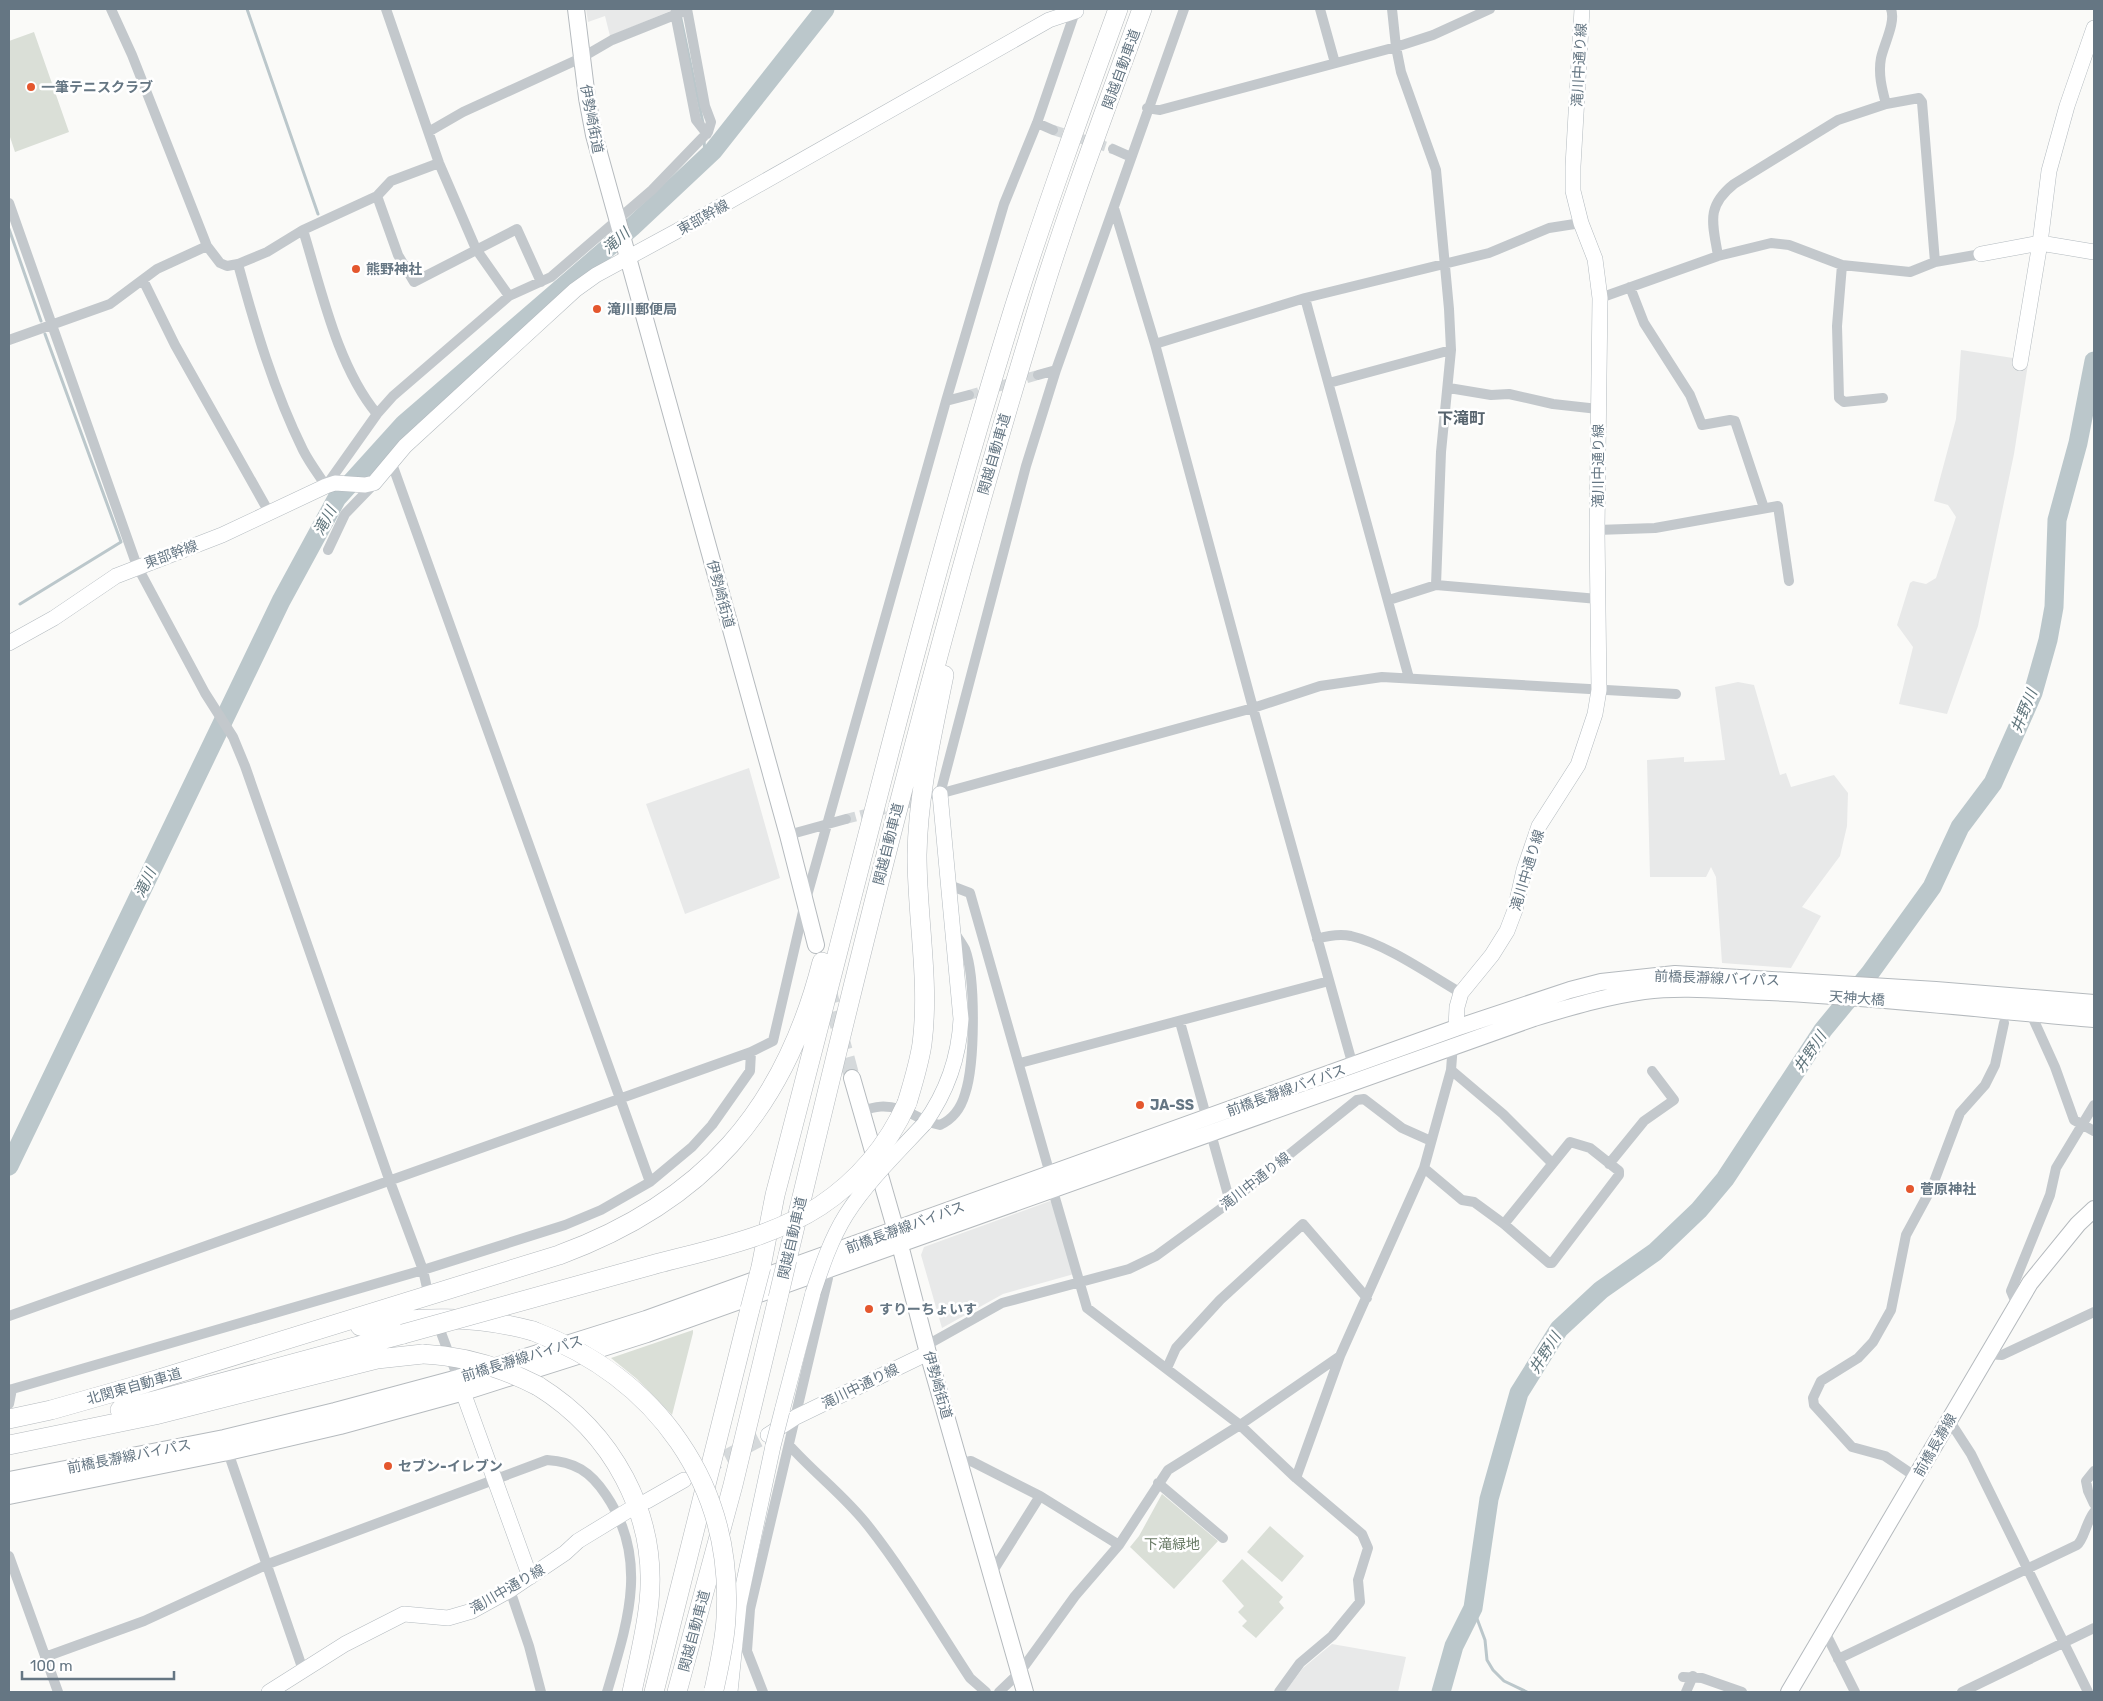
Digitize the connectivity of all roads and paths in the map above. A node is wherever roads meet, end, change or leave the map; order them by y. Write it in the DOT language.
graph roads {
  1 [pos="111,9"];
  2 [pos="386,9"];
  3 [pos="576,9"];
  4 [pos="687,9"];
  5 [pos="1079,9"];
  6 [pos="1118,9"];
  7 [pos="1142,9"];
  8 [pos="1184,9"];
  9 [pos="1320,9"];
  10 [pos="1392,9"];
  11 [pos="1490,9"];
  12 [pos="1582,9"];
  13 [pos="1890,9"];
  14 [pos="675,13"];
  15 [pos="2094,28"];
  16 [pos="1396,47"];
  17 [pos="581,58"];
  18 [pos="1335,63"];
  19 [pos="1886,104"];
  20 [pos="1147,108"];
  21 [pos="1037,123"];
  22 [pos="430,130"];
  23 [pos="1054,130"];
  24 [pos="707,134"];
  25 [pos="1113,149"];
  26 [pos="1131,157"];
  27 [pos="439,163"];
  28 [pos="377,196"];
  29 [pos="9,203"];
  30 [pos="1114,208"];
  31 [pos="617,223"];
  32 [pos="1581,223"];
  33 [pos="302,230"];
  34 [pos="2040,243"];
  35 [pos="207,246"];
  36 [pos="476,249"];
  37 [pos="625,251"];
  38 [pos="2094,252"];
  39 [pos="1981,254"];
  40 [pos="1718,256"];
  41 [pos="1446,262"];
  42 [pos="1935,262"];
  43 [pos="238,264"];
  44 [pos="1842,266"];
  45 [pos="143,280"];
  46 [pos="541,282"];
  47 [pos="1630,287"];
  48 [pos="509,296"];
  49 [pos="1305,298"];
  50 [pos="1600,298"];
  51 [pos="52,324"];
  52 [pos="9,340"];
  53 [pos="1155,344"];
  54 [pos="1451,350"];
  55 [pos="2020,363"];
  56 [pos="1056,370"];
  57 [pos="1038,375"];
  58 [pos="1329,383"];
  59 [pos="1448,388"];
  60 [pos="968,395"];
  61 [pos="1883,398"];
  62 [pos="946,401"];
  63 [pos="1598,409"];
  64 [pos="377,414"];
  65 [pos="391,461"];
  66 [pos="369,484"];
  67 [pos="326,486"];
  68 [pos="979,505"];
  69 [pos="1764,508"];
  70 [pos="270,514"];
  71 [pos="1597,530"];
  72 [pos="328,550"];
  73 [pos="137,566"];
  74 [pos="1789,581"];
  75 [pos="1436,585"];
  76 [pos="1598,599"];
  77 [pos="1389,600"];
  78 [pos="9,643"];
  79 [pos="1409,678"];
  80 [pos="1599,690"];
  81 [pos="1676,694"];
  82 [pos="1253,708"];
  83 [pos="888,754"];
  84 [pos="937,795"];
  85 [pos="846,819"];
  86 [pos="828,825"];
  87 [pos="788,835"];
  88 [pos="949,885"];
  89 [pos="805,903"];
  90 [pos="953,930"];
  91 [pos="1317,939"];
  92 [pos="816,945"];
  93 [pos="1329,981"];
  94 [pos="1791,987"];
  95 [pos="1462,993"];
  96 [pos="1932,996"];
  97 [pos="2094,1003"];
  98 [pos="2031,1014"];
  99 [pos="2094,1019"];
  100 [pos="1180,1022"];
  101 [pos="2004,1023"];
  102 [pos="1456,1028"];
  103 [pos="1453,1046"];
  104 [pos="751,1052"];
  105 [pos="1020,1063"];
  106 [pos="1353,1066"];
  107 [pos="1451,1070"];
  108 [pos="1652,1071"];
  109 [pos="852,1078"];
  110 [pos="619,1098"];
  111 [pos="2094,1105"];
  112 [pos="862,1111"];
  113 [pos="916,1115"];
  114 [pos="2083,1123"];
  115 [pos="1209,1126"];
  116 [pos="2094,1131"];
  117 [pos="1431,1141"];
  118 [pos="1552,1163"];
  119 [pos="1609,1164"];
  120 [pos="1424,1168"];
  121 [pos="389,1179"];
  122 [pos="650,1182"];
  123 [pos="1052,1182"];
  124 [pos="1230,1202"];
  125 [pos="2094,1209"];
  126 [pos="1504,1224"];
  127 [pos="898,1238"];
  128 [pos="423,1270"];
  129 [pos="828,1278"];
  130 [pos="1081,1281"];
  131 [pos="427,1288"];
  132 [pos="1367,1298"];
  133 [pos="2017,1305"];
  134 [pos="2094,1312"];
  135 [pos="9,1316"];
  136 [pos="437,1322"];
  137 [pos="258,1349"];
  138 [pos="927,1349"];
  139 [pos="1986,1354"];
  140 [pos="1340,1356"];
  141 [pos="1168,1368"];
  142 [pos="461,1385"];
  143 [pos="10,1390"];
  144 [pos="9,1404"];
  145 [pos="789,1414"];
  146 [pos="9,1419"];
  147 [pos="1949,1420"];
  148 [pos="1240,1425"];
  149 [pos="9,1436"];
  150 [pos="9,1445"];
  151 [pos="789,1445"];
  152 [pos="228,1452"];
  153 [pos="961,1463"];
  154 [pos="2094,1471"];
  155 [pos="1916,1477"];
  156 [pos="1296,1478"];
  157 [pos="9,1480"];
  158 [pos="495,1480"];
  159 [pos="684,1480"];
  160 [pos="1158,1483"];
  161 [pos="9,1496"];
  162 [pos="1040,1496"];
  163 [pos="647,1501"];
  164 [pos="2094,1504"];
  165 [pos="2094,1512"];
  166 [pos="624,1513"];
  167 [pos="1223,1538"];
  168 [pos="1119,1545"];
  169 [pos="9,1556"];
  170 [pos="268,1564"];
  171 [pos="2028,1569"];
  172 [pos="991,1574"];
  173 [pos="530,1577"];
  174 [pos="510,1590"];
  175 [pos="2094,1628"];
  176 [pos="1825,1632"];
  177 [pos="2064,1643"];
  178 [pos="45,1657"];
  179 [pos="1838,1659"];
  180 [pos="304,1670"];
  181 [pos="1020,1672"];
  182 [pos="719,1691"];
  183 [pos="58,1692"];
  184 [pos="270,1692"];
  185 [pos="541,1692"];
  186 [pos="607,1692"];
  187 [pos="632,1692"];
  188 [pos="654,1692"];
  189 [pos="677,1692"];
  190 [pos="763,1692"];
  191 [pos="986,1692"];
  192 [pos="999,1692"];
  193 [pos="1025,1692"];
  194 [pos="1278,1692"];
  195 [pos="1686,1692"];
  196 [pos="1742,1692"];
  197 [pos="1789,1692"];
  198 [pos="1854,1692"];
  199 [pos="1962,1692"];
  200 [pos="2088,1692"];
  1 -- 35 [label="street"];
  2 -- 22 [label="street"];
  3 -- 17 [label="main road, 伊勢崎街道"];
  4 -- 14 [label="street"];
  4 -- 24 [label="street"];
  5 -- 21 [label="street"];
  5 -- 37 [label="street, 東部幹線"];
  6 -- 83 [label="highway, 関越自動車道"];
  7 -- 68 [label="highway, 関越自動車道"];
  8 -- 20 [label="street"];
  9 -- 18 [label="street"];
  10 -- 16 [label="street"];
  11 -- 16 [label="street"];
  12 -- 32 [label="street, 滝川中通り線"];
  13 -- 19 [label="street"];
  14 -- 17 [label="street"];
  14 -- 24 [label="street"];
  15 -- 34 [label="street"];
  16 -- 18 [label="street"];
  16 -- 41 [label="street"];
  17 -- 22 [label="street"];
  17 -- 31 [label="main road, 伊勢崎街道"];
  18 -- 20 [label="street"];
  19 -- 40 [label="street"];
  19 -- 42 [label="street"];
  20 -- 26 [label="street"];
  21 -- 23 [label="street"];
  21 -- 62 [label="street"];
  22 -- 27 [label="street"];
  24 -- 31 [label="street"];
  25 -- 26 [label="street"];
  26 -- 30 [label="street"];
  27 -- 28 [label="street"];
  27 -- 36 [label="street"];
  28 -- 33 [label="street"];
  28 -- 36 [label="street"];
  29 -- 51 [label="street"];
  30 -- 53 [label="street"];
  30 -- 56 [label="street"];
  31 -- 37 [label="main road, 伊勢崎街道"];
  31 -- 46 [label="street"];
  32 -- 41 [label="street"];
  32 -- 50 [label="street, 滝川中通り線"];
  33 -- 43 [label="street"];
  33 -- 64 [label="street"];
  34 -- 38 [label="street"];
  34 -- 39 [label="street"];
  34 -- 55 [label="street"];
  35 -- 43 [label="street"];
  35 -- 45 [label="street"];
  36 -- 46 [label="street"];
  36 -- 48 [label="street"];
  37 -- 65 [label="street, 東部幹線"];
  37 -- 87 [label="main road, 伊勢崎街道"];
  39 -- 42 [label="street"];
  40 -- 44 [label="street"];
  40 -- 47 [label="street"];
  41 -- 49 [label="street"];
  41 -- 54 [label="street"];
  42 -- 44 [label="street"];
  43 -- 67 [label="street"];
  44 -- 61 [label="street"];
  45 -- 51 [label="street"];
  45 -- 70 [label="street"];
  46 -- 48 [label="street"];
  47 -- 50 [label="street"];
  47 -- 69 [label="street"];
  48 -- 64 [label="street"];
  49 -- 53 [label="street"];
  49 -- 58 [label="street"];
  50 -- 63 [label="street, 滝川中通り線"];
  51 -- 52 [label="street"];
  51 -- 73 [label="street"];
  53 -- 82 [label="street"];
  54 -- 58 [label="street"];
  54 -- 59 [label="street"];
  56 -- 57 [label="street"];
  56 -- 84 [label="street"];
  58 -- 77 [label="street"];
  59 -- 63 [label="street"];
  59 -- 75 [label="street"];
  60 -- 62 [label="street"];
  62 -- 86 [label="street"];
  63 -- 71 [label="street, 滝川中通り線"];
  64 -- 67 [label="street"];
  65 -- 66 [label="street, 東部幹線"];
  65 -- 110 [label="street"];
  66 -- 67 [label="street, 東部幹線"];
  66 -- 72 [label="street"];
  67 -- 70 [label="street, 東部幹線"];
  68 -- 113 [label="highway"];
  68 -- 189 [label="highway, 関越自動車道, bridge"];
  69 -- 71 [label="street"];
  69 -- 74 [label="street"];
  70 -- 73 [label="street, 東部幹線"];
  71 -- 76 [label="street, 滝川中通り線"];
  73 -- 78 [label="street, 東部幹線"];
  73 -- 121 [label="street"];
  75 -- 76 [label="street"];
  75 -- 77 [label="street"];
  76 -- 80 [label="street, 滝川中通り線"];
  77 -- 79 [label="street"];
  79 -- 80 [label="street"];
  79 -- 82 [label="street"];
  80 -- 81 [label="street"];
  80 -- 95 [label="street, 滝川中通り線"];
  82 -- 84 [label="street"];
  82 -- 91 [label="street"];
  83 -- 137 [label="highway"];
  83 -- 188 [label="highway, 関越自動車道, bridge"];
  84 -- 88 [label="street"];
  85 -- 86 [label="street"];
  86 -- 87 [label="street"];
  86 -- 89 [label="street"];
  87 -- 89 [label="main road, 伊勢崎街道"];
  88 -- 90 [label="street"];
  88 -- 105 [label="street"];
  89 -- 92 [label="main road, 伊勢崎街道"];
  89 -- 104 [label="street"];
  90 -- 113 [label="street"];
  90 -- 113 [label="street"];
  91 -- 93 [label="street"];
  91 -- 95 [label="street"];
  93 -- 100 [label="street"];
  93 -- 106 [label="street"];
  94 -- 96 [label="main road, 天神大橋"];
  94 -- 102 [label="main road, 前橋長瀞線バイパス"];
  94 -- 103 [label="main road, 前橋長瀞線バイパス"];
  95 -- 102 [label="street, 滝川中通り線"];
  96 -- 97 [label="main road"];
  96 -- 98 [label="main road"];
  98 -- 99 [label="main road"];
  98 -- 114 [label="street"];
  100 -- 105 [label="street"];
  100 -- 115 [label="street"];
  101 -- 155 [label="street"];
  102 -- 103 [label="street, 滝川中通り線"];
  102 -- 106 [label="main road, 前橋長瀞線バイパス"];
  103 -- 107 [label="street, 滝川中通り線"];
  103 -- 115 [label="main road, 前橋長瀞線バイパス"];
  104 -- 110 [label="street"];
  104 -- 122 [label="street"];
  105 -- 123 [label="street"];
  106 -- 115 [label="main road, 前橋長瀞線バイパス"];
  107 -- 117 [label="street, 滝川中通り線"];
  107 -- 118 [label="street"];
  108 -- 119 [label="street"];
  109 -- 112 [label="main road, 伊勢崎街道"];
  110 -- 121 [label="street"];
  110 -- 122 [label="street"];
  111 -- 114 [label="street"];
  112 -- 113 [label="street"];
  112 -- 127 [label="main road, 伊勢崎街道"];
  113 -- 145 [label="street, bridge"];
  113 -- 149 [label="highway, bridge"];
  114 -- 116 [label="street"];
  114 -- 133 [label="street"];
  115 -- 123 [label="main road, 前橋長瀞線バイパス"];
  115 -- 124 [label="street"];
  117 -- 120 [label="street"];
  117 -- 124 [label="street, 滝川中通り線"];
  118 -- 119 [label="street"];
  118 -- 126 [label="street"];
  119 -- 126 [label="street"];
  120 -- 126 [label="street"];
  120 -- 132 [label="street"];
  121 -- 128 [label="street"];
  121 -- 135 [label="street"];
  122 -- 128 [label="street"];
  123 -- 127 [label="main road, 前橋長瀞線バイパス"];
  123 -- 130 [label="street"];
  124 -- 130 [label="street, 滝川中通り線"];
  125 -- 133 [label="main road, 前橋長瀞線"];
  127 -- 138 [label="main road, 伊勢崎街道"];
  127 -- 142 [label="main road, 前橋長瀞線バイパス"];
  128 -- 131 [label="street"];
  128 -- 143 [label="street"];
  129 -- 145 [label="street"];
  130 -- 138 [label="street, 滝川中通り線"];
  130 -- 141 [label="street"];
  132 -- 140 [label="street"];
  132 -- 141 [label="street"];
  133 -- 139 [label="main road, 前橋長瀞線"];
  134 -- 139 [label="street"];
  136 -- 142 [label="street"];
  137 -- 146 [label="highway, 北関東自動車道"];
  137 -- 182 [label="highway, bridge"];
  138 -- 145 [label="street, 滝川中通り線"];
  138 -- 153 [label="main road, 伊勢崎街道"];
  139 -- 147 [label="main road, 前橋長瀞線"];
  140 -- 148 [label="street"];
  140 -- 156 [label="street"];
  141 -- 148 [label="street"];
  142 -- 152 [label="main road, 前橋長瀞線バイパス"];
  142 -- 157 [label="main road, 前橋長瀞線バイパス"];
  142 -- 158 [label="street"];
  143 -- 144 [label="street"];
  145 -- 151 [label="street"];
  145 -- 182 [label="street, bridge"];
  147 -- 155 [label="main road, 前橋長瀞線"];
  147 -- 171 [label="street"];
  148 -- 156 [label="street"];
  148 -- 160 [label="street"];
  150 -- 187 [label="highway, bridge"];
  151 -- 190 [label="street"];
  151 -- 191 [label="street"];
  152 -- 161 [label="main road, 前橋長瀞線バイパス"];
  152 -- 170 [label="street"];
  153 -- 162 [label="street"];
  153 -- 172 [label="main road, 伊勢崎街道"];
  154 -- 164 [label="street"];
  155 -- 176 [label="main road, 前橋長瀞線"];
  156 -- 194 [label="street"];
  158 -- 166 [label="street"];
  158 -- 170 [label="street"];
  158 -- 173 [label="street"];
  159 -- 163 [label="street"];
  160 -- 167 [label="street"];
  160 -- 168 [label="street"];
  162 -- 168 [label="street"];
  162 -- 172 [label="street"];
  165 -- 171 [label="street"];
  166 -- 173 [label="street, 滝川中通り線"];
  166 -- 186 [label="street"];
  168 -- 181 [label="street"];
  169 -- 178 [label="street"];
  170 -- 178 [label="street"];
  170 -- 180 [label="street"];
  171 -- 177 [label="street"];
  171 -- 179 [label="street"];
  172 -- 181 [label="main road, 伊勢崎街道"];
  173 -- 174 [label="street, 滝川中通り線"];
  174 -- 180 [label="street, 滝川中通り線"];
  174 -- 185 [label="street"];
  175 -- 177 [label="street"];
  176 -- 179 [label="street"];
  176 -- 197 [label="main road, 前橋長瀞線"];
  177 -- 199 [label="street"];
  177 -- 200 [label="street"];
  178 -- 183 [label="street"];
  179 -- 198 [label="street"];
  180 -- 184 [label="street, 滝川中通り線"];
  181 -- 192 [label="street"];
  181 -- 193 [label="main road, 伊勢崎街道"];
  195 -- 196 [label="street"];
}
